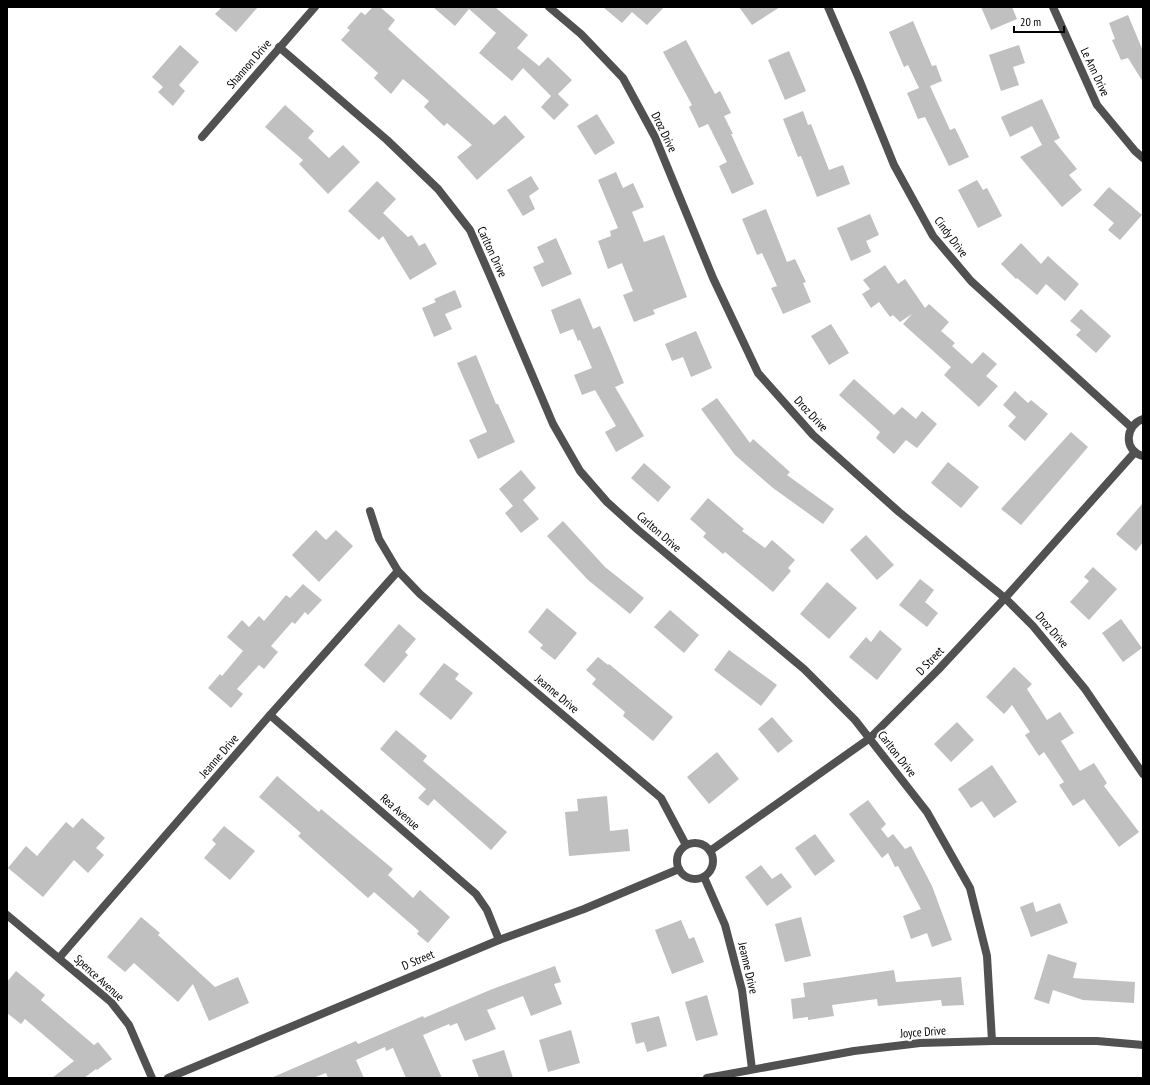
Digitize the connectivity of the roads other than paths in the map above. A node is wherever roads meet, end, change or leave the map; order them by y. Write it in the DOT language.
graph roads {
  1 [pos="315,7"];
  2 [pos="549,7"];
  3 [pos="828,7"];
  4 [pos="1053,7"];
  5 [pos="279,47"];
  6 [pos="202,137"];
  7 [pos="1143,158"];
  8 [pos="1143,419"];
  9 [pos="1131,427"];
  10 [pos="1135,452"];
  11 [pos="1143,456"];
  12 [pos="370,511"];
  13 [pos="398,571"];
  14 [pos="1005,598"];
  15 [pos="270,715"];
  16 [pos="870,738"];
  17 [pos="1143,774"];
  18 [pos="686,845"];
  19 [pos="710,851"];
  20 [pos="678,868"];
  21 [pos="704,877"];
  22 [pos="7,915"];
  23 [pos="499,940"];
  24 [pos="59,958"];
  25 [pos="992,1040"];
  26 [pos="1143,1045"];
  27 [pos="752,1069"];
  28 [pos="152,1078"];
  29 [pos="168,1078"];
  30 [pos="707,1078"];
  1 -- 5 [label="street, Shannon Drive"];
  2 -- 14 [label="street, Droz Drive"];
  3 -- 9 [label="street, Cindy Drive"];
  4 -- 7 [label="street, Le Ann Drive"];
  5 -- 6 [label="street, Shannon Drive"];
  5 -- 16 [label="street, Carlton Drive"];
  8 -- 9 [label="street"];
  9 -- 10 [label="street"];
  10 -- 11 [label="street"];
  10 -- 14 [label="street, D Street"];
  12 -- 13 [label="street, Jeanne Drive"];
  13 -- 15 [label="street, Jeanne Drive"];
  13 -- 18 [label="street, Jeanne Drive"];
  14 -- 16 [label="street, D Street"];
  14 -- 17 [label="street, Droz Drive"];
  15 -- 23 [label="street, Rea Avenue"];
  15 -- 24 [label="street, Jeanne Drive"];
  16 -- 19 [label="street, D Street"];
  16 -- 25 [label="street, Carlton Drive"];
  18 -- 19 [label="street"];
  18 -- 20 [label="street"];
  19 -- 21 [label="street"];
  20 -- 21 [label="street"];
  20 -- 23 [label="street, D Street"];
  21 -- 27 [label="street, Jeanne Drive"];
  22 -- 24 [label="street, Spence Avenue"];
  23 -- 29 [label="street, D Street"];
  24 -- 28 [label="street, Spence Avenue"];
  25 -- 26 [label="street, Joyce Drive"];
  25 -- 27 [label="street, Joyce Drive"];
  27 -- 30 [label="street, Joyce Drive"];
}
